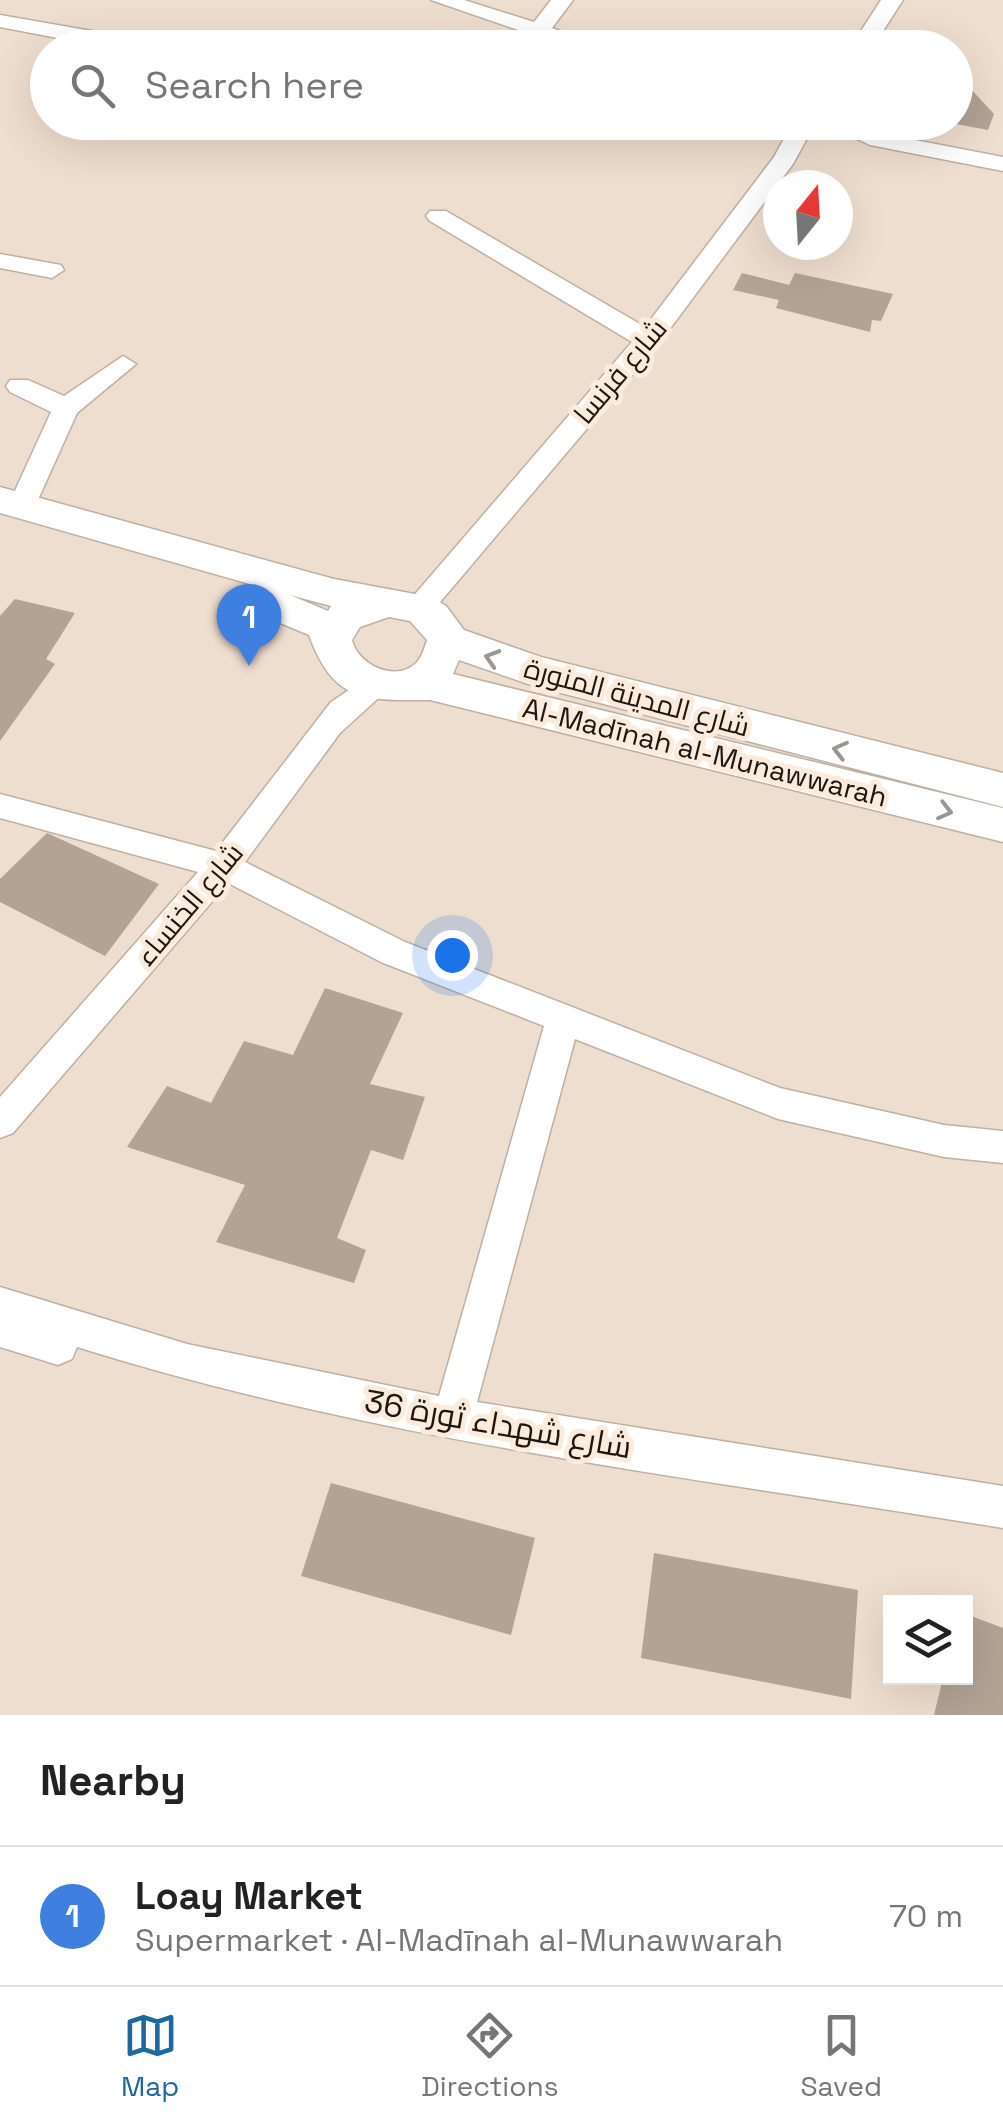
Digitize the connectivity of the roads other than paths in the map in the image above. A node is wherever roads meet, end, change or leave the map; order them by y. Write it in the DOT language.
graph roads {
  1 [pos="442,0"];
  2 [pos="562,0"];
  3 [pos="892,0"];
  4 [pos="0,21"];
  5 [pos="50,30"];
  6 [pos="536,30"];
  7 [pos="540,30"];
  8 [pos="873,30"];
  9 [pos="795,140"];
  10 [pos="878,140"];
  11 [pos="1003,164"];
  12 [pos="438,216"];
  13 [pos="0,260"];
  14 [pos="52,270"];
  15 [pos="648,340"];
  16 [pos="123,364"];
  17 [pos="19,386"];
  18 [pos="66,408"];
  19 [pos="7,510"];
  20 [pos="404,604"];
  21 [pos="332,638"];
  22 [pos="448,640"];
  23 [pos="390,684"];
  24 [pos="1003,790"];
  25 [pos="0,806"];
  26 [pos="1003,825"];
  27 [pos="222,865"];
  28 [pos="563,1021"];
  29 [pos="0,1122"];
  30 [pos="1003,1147"];
  31 [pos="0,1305"];
  32 [pos="0,1329"];
  33 [pos="453,1418"];
  34 [pos="1003,1508"];
  35 [pos="1003,1526"];
  1 -- 6 [label="street"];
  2 -- 7 [label="street"];
  3 -- 8 [label="street"];
  4 -- 5 [label="street"];
  9 -- 15 [label="street, شارع فرنسا"];
  10 -- 11 [label="street"];
  12 -- 15 [label="street"];
  13 -- 14 [label="street"];
  15 -- 20 [label="street, شارع فرنسا"];
  16 -- 18 [label="street"];
  17 -- 18 [label="street"];
  18 -- 19 [label="street"];
  19 -- 20 [label="main road"];
  19 -- 21 [label="main road"];
  20 -- 21 [label="main road"];
  20 -- 22 [label="main road"];
  21 -- 23 [label="main road"];
  22 -- 23 [label="main road"];
  24 -- 22 [label="main road, شارع المدينة المنورة, one-way"];
  23 -- 26 [label="main road, Al-Madīnah al-Munawwarah, one-way"];
  23 -- 27 [label="street, شارع الخنساء"];
  25 -- 27 [label="street"];
  27 -- 28 [label="street"];
  27 -- 29 [label="street, شارع الخنساء"];
  28 -- 30 [label="street"];
  28 -- 33 [label="street"];
  31 -- 33 [label="street, شارع شهداء ثورة 36"];
  32 -- 35 [label="street, شارع شهداء ثورة 36"];
  33 -- 34 [label="street, شارع شهداء ثورة 36"];
}
